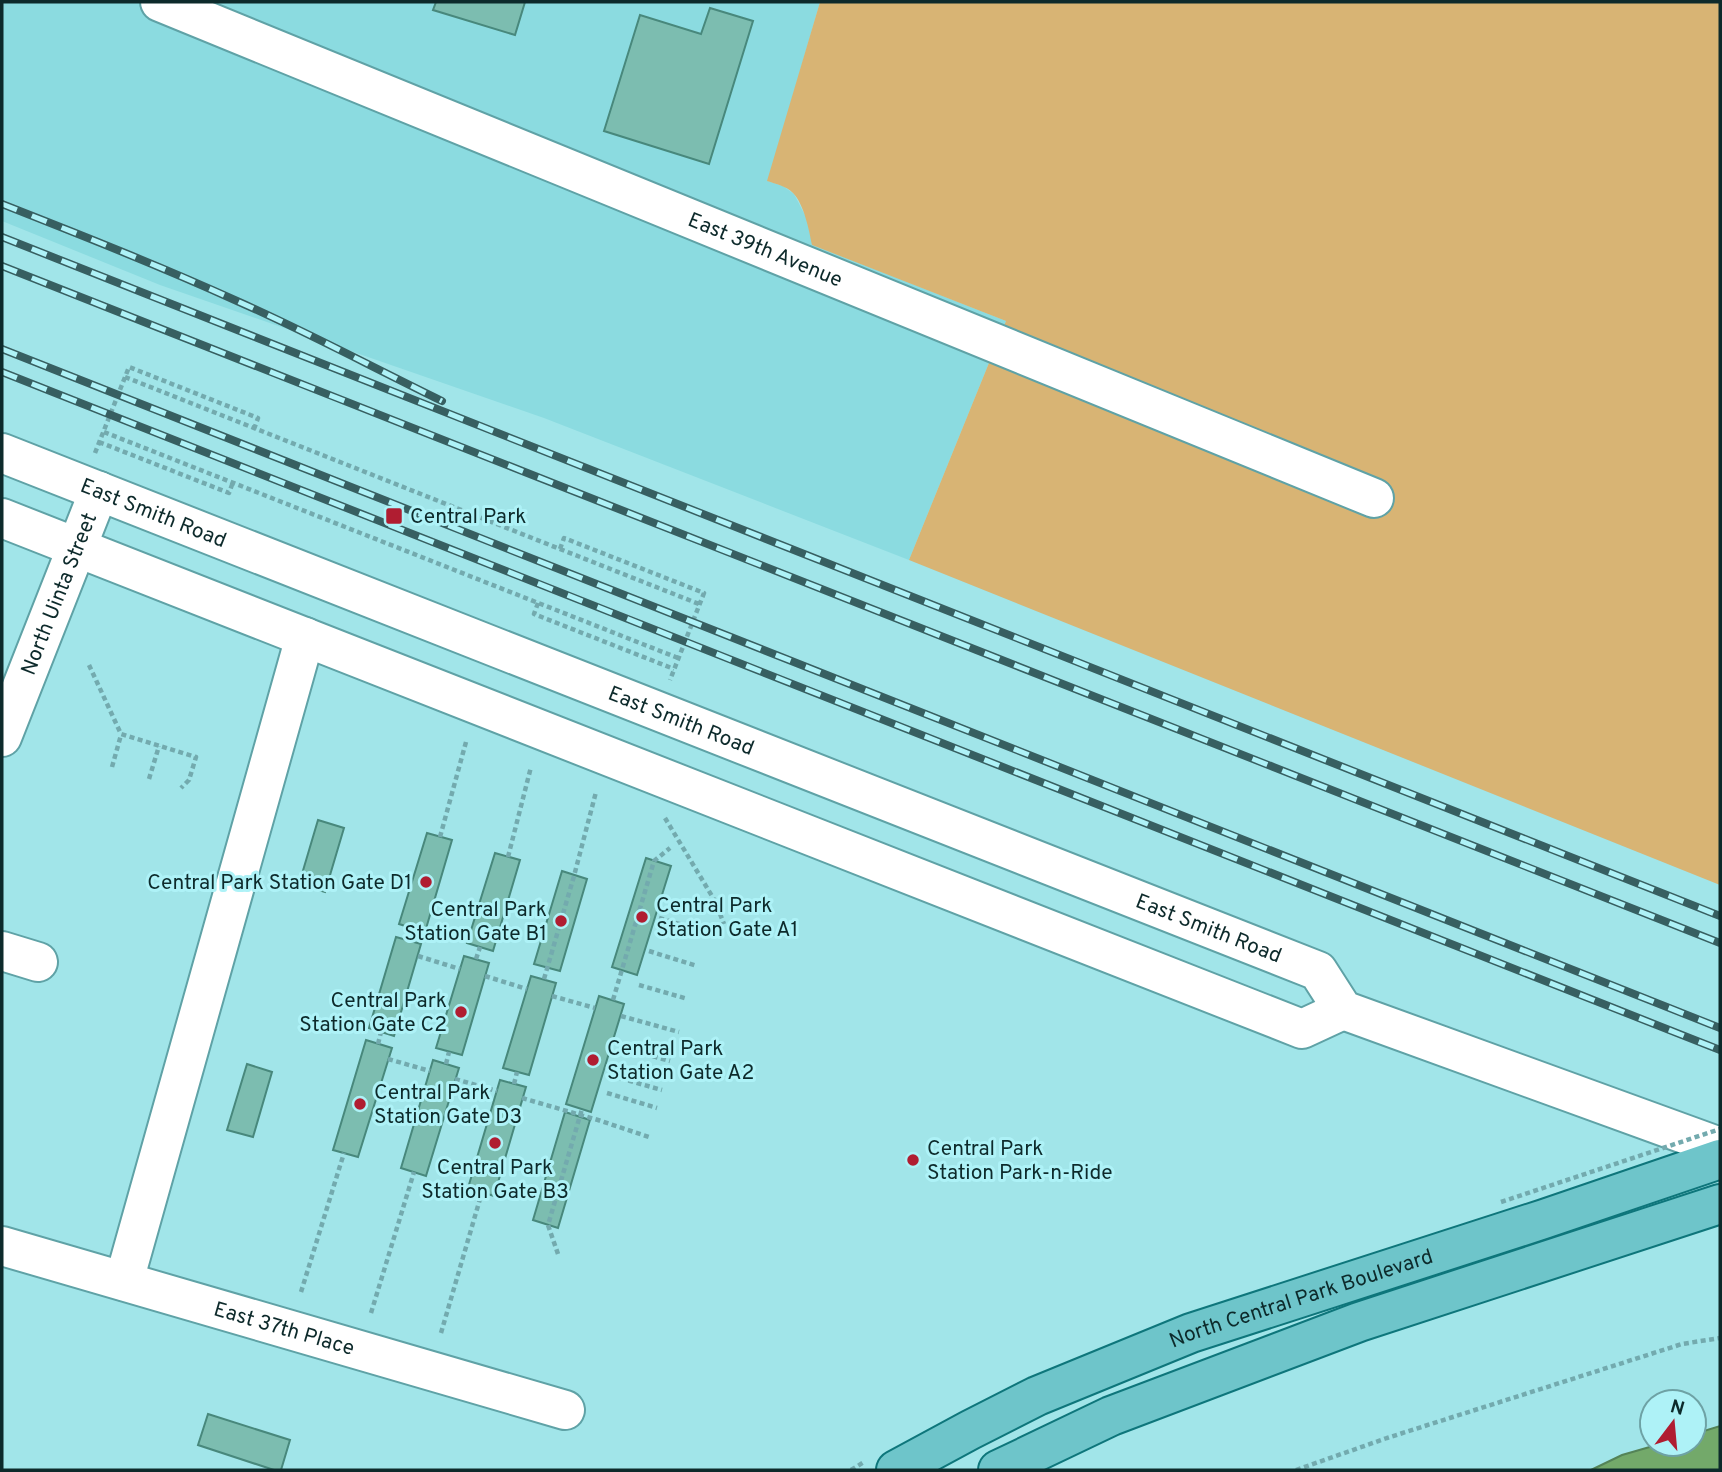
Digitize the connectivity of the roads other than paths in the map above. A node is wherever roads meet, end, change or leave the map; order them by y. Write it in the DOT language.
graph roads {
  1 [pos="160,2"];
  2 [pos="2,453"];
  3 [pos="96,474"];
  4 [pos="1374,498"];
  5 [pos="2,518"];
  6 [pos="78,547"];
  7 [pos="306,637"];
  8 [pos="2,737"];
  9 [pos="2,951"];
  10 [pos="38,962"];
  11 [pos="1343,1010"];
  12 [pos="1720,1147"];
  13 [pos="1720,1159"];
  14 [pos="1720,1204"];
  15 [pos="2,1246"];
  16 [pos="124,1281"];
  17 [pos="565,1410"];
  18 [pos="896,1470"];
  19 [pos="998,1470"];
  1 -- 4 [label="street, East 39th Avenue"];
  2 -- 3 [label="street, East Smith Road"];
  3 -- 6 [label="street, North Uinta Street"];
  3 -- 11 [label="street, East Smith Road"];
  5 -- 6 [label="street"];
  6 -- 7 [label="street"];
  6 -- 8 [label="street, North Uinta Street"];
  7 -- 11 [label="street"];
  7 -- 16 [label="street"];
  9 -- 10 [label="street"];
  11 -- 12 [label="street"];
  13 -- 18 [label="main road, North Central Park Boulevard"];
  14 -- 19 [label="main road, North Central Park Boulevard"];
  15 -- 16 [label="street, East 37th Place"];
  16 -- 17 [label="street, East 37th Place"];
}
